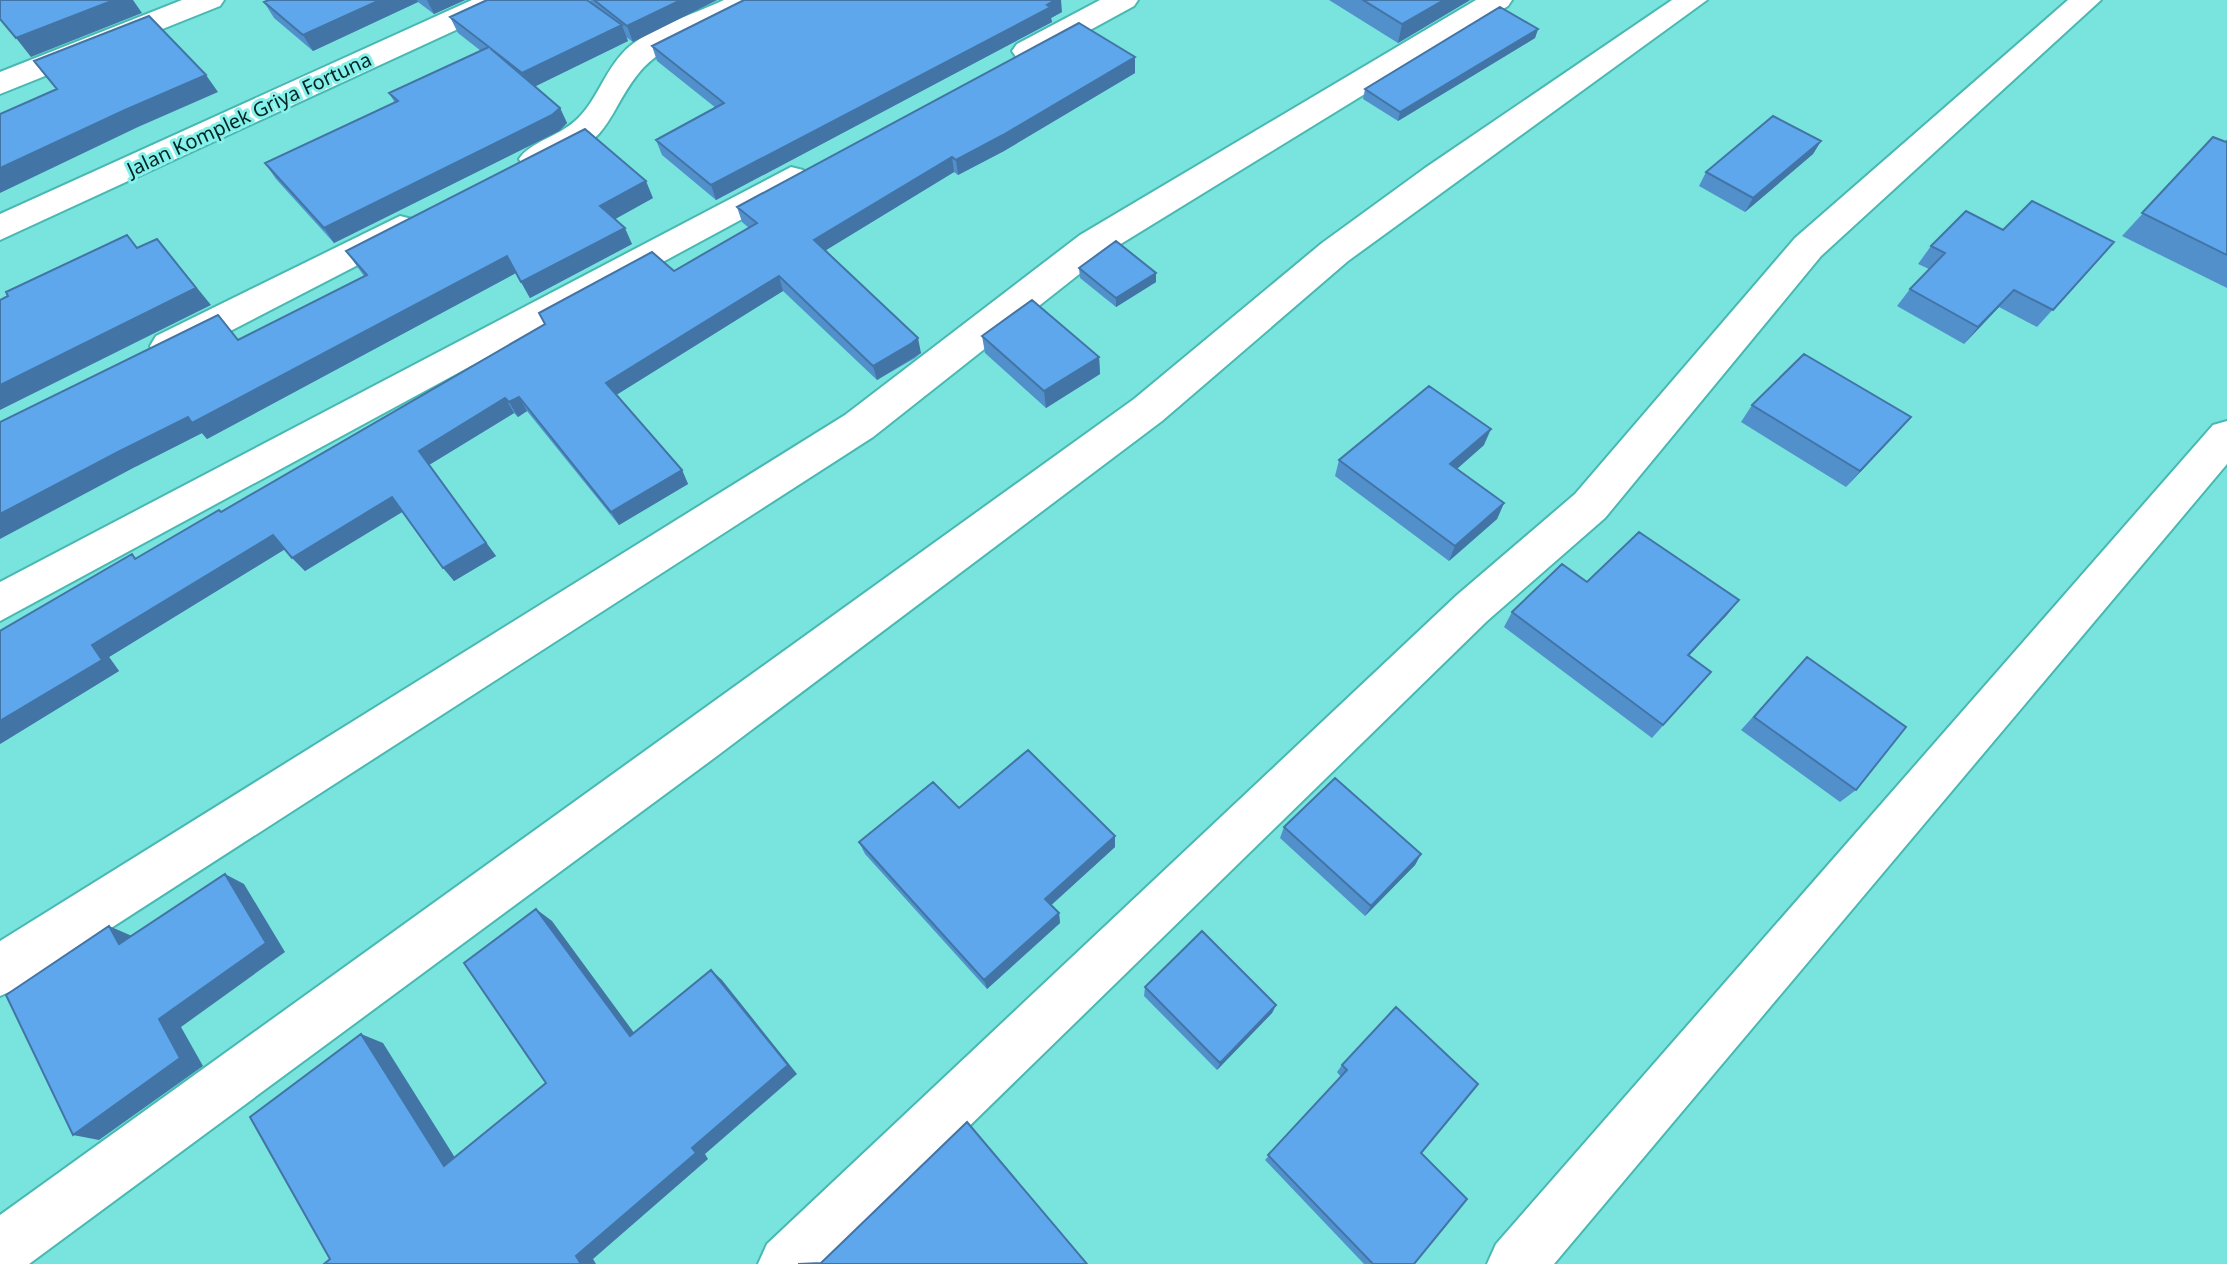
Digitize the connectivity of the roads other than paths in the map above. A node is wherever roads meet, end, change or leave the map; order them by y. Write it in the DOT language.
graph roads {
  1 [pos="209,0"];
  2 [pos="497,0"];
  3 [pos="749,0"];
  4 [pos="1123,0"];
  5 [pos="1497,0"];
  6 [pos="1692,0"];
  7 [pos="2086,0"];
  8 [pos="994,69"];
  9 [pos="0,84"];
  10 [pos="826,159"];
  11 [pos="503,176"];
  12 [pos="433,212"];
  13 [pos="0,228"];
  14 [pos="140,360"];
  15 [pos="2227,436"];
  16 [pos="0,603"];
  17 [pos="0,970"];
  18 [pos="0,1250"];
  19 [pos="787,1264"];
  20 [pos="1516,1264"];
  1 -- 9 [label="street"];
  2 -- 13 [label="street, Jalan Komplek Griya Fortuna"];
  3 -- 11 [label="street"];
  4 -- 8 [label="street"];
  5 -- 17 [label="street"];
  6 -- 18 [label="street"];
  7 -- 19 [label="street"];
  10 -- 16 [label="street"];
  12 -- 14 [label="street"];
  15 -- 20 [label="street"];
}
